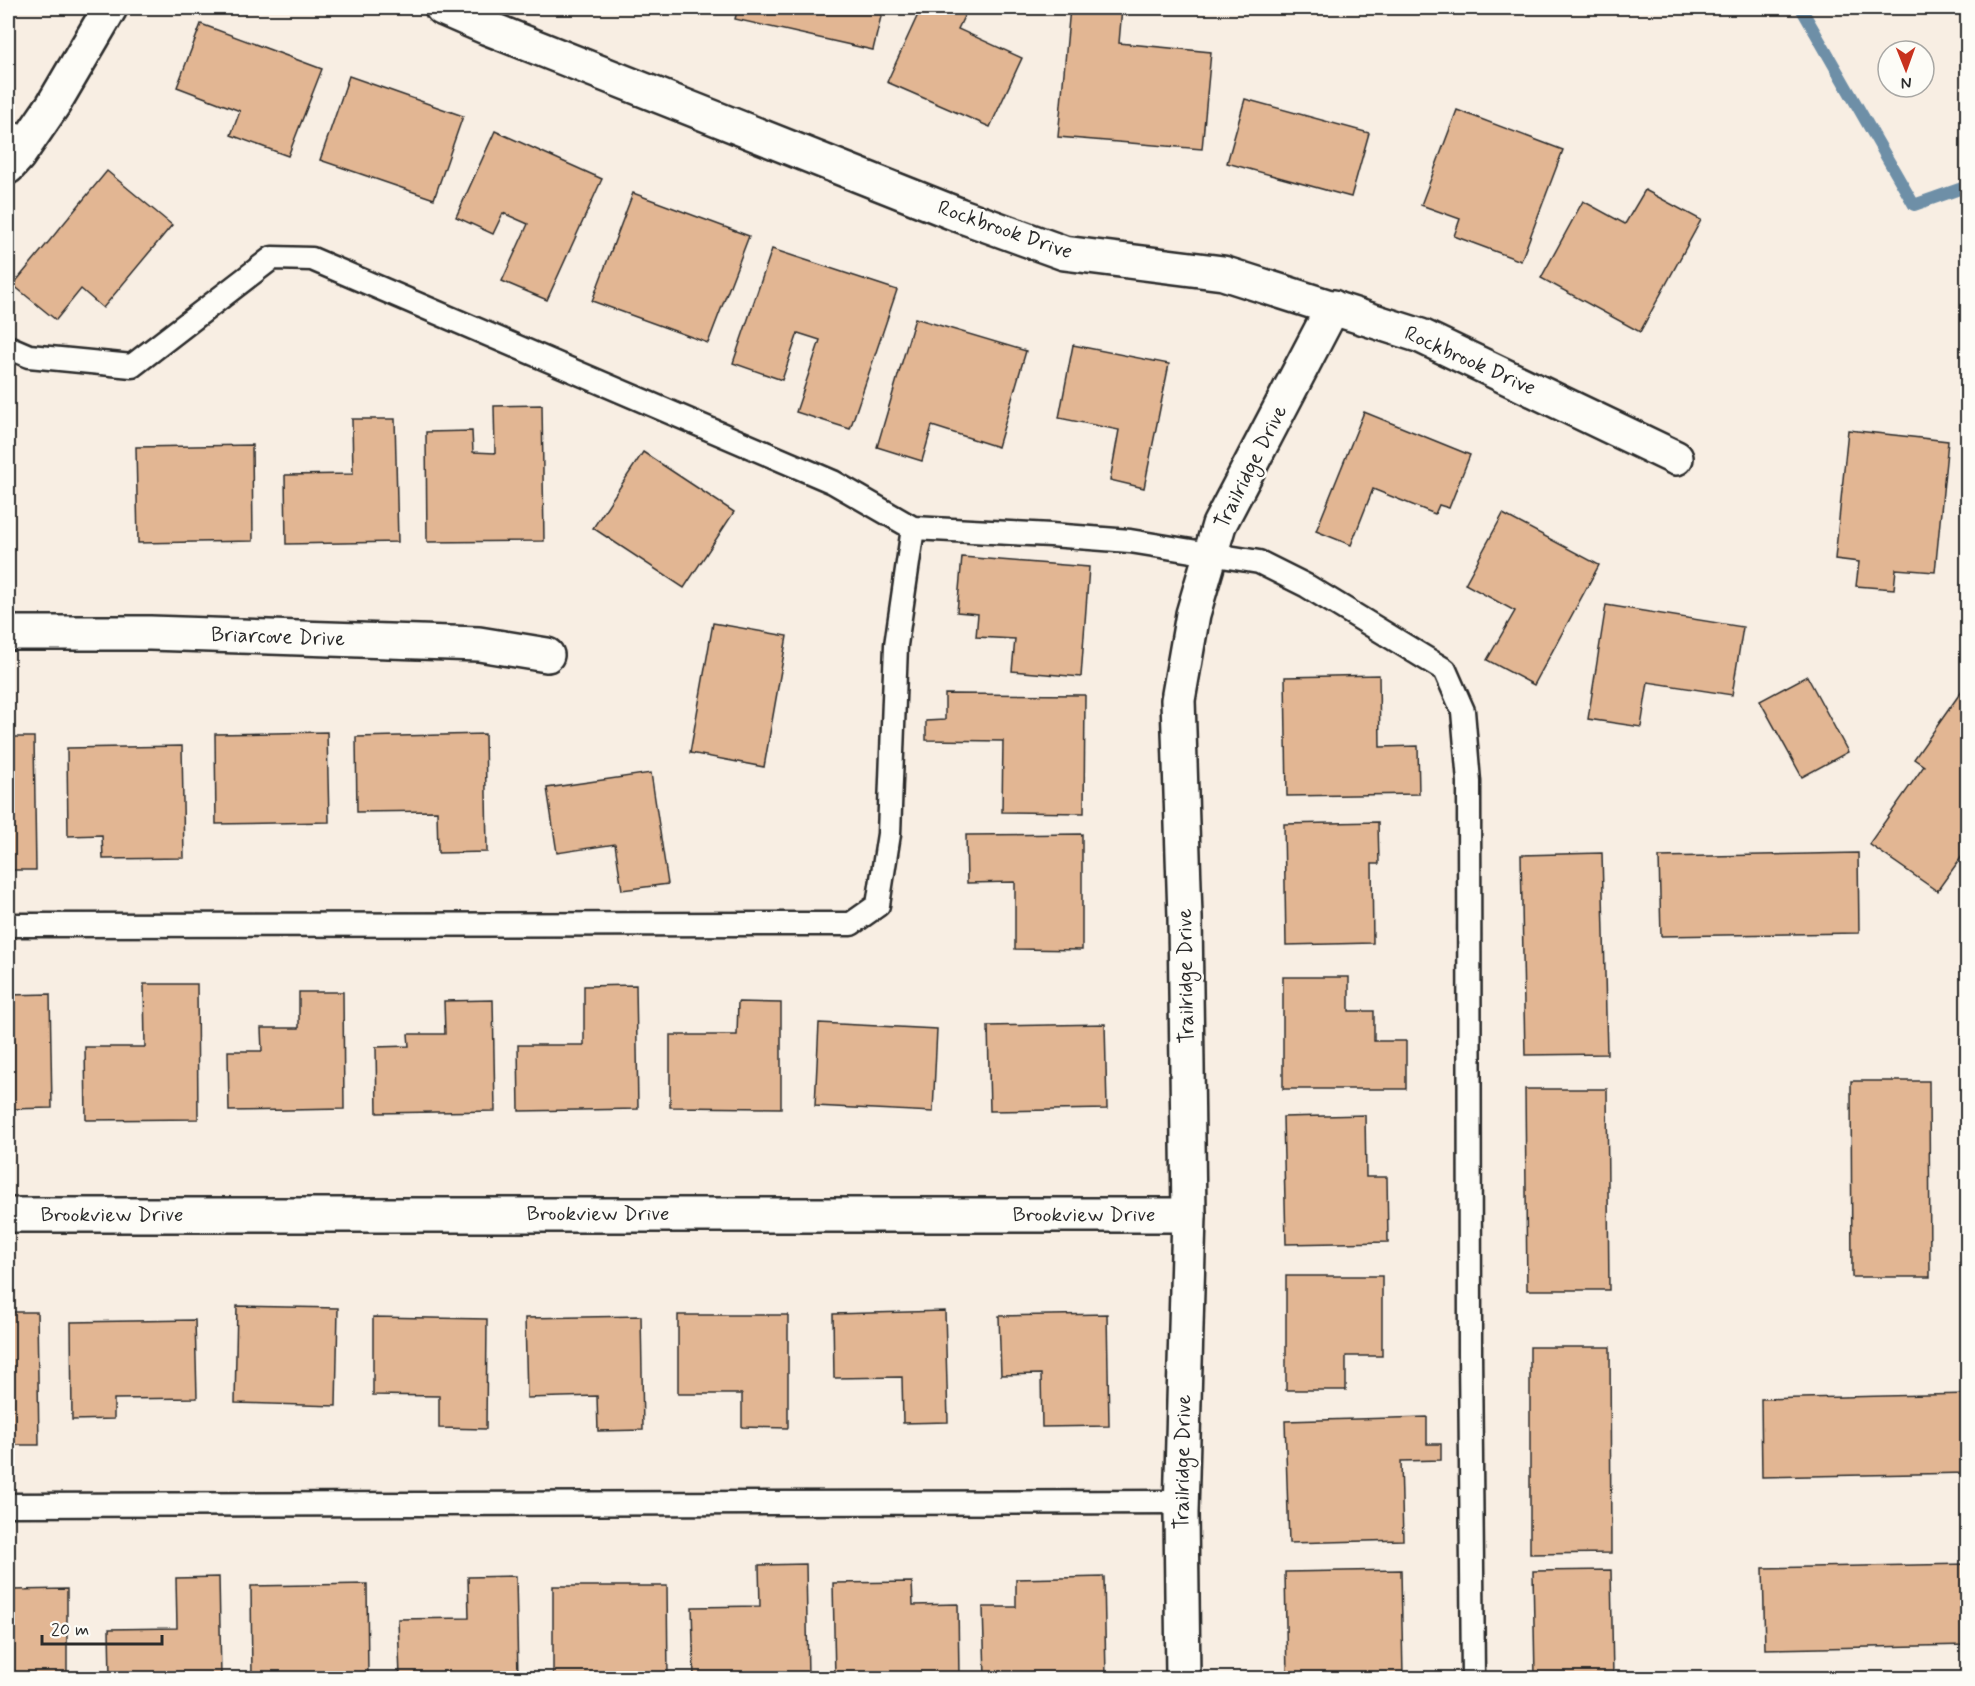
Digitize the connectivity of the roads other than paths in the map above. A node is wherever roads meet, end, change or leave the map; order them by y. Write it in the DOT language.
graph roads {
  1 [pos="110,8"];
  2 [pos="442,8"];
  3 [pos="18,136"];
  4 [pos="8,167"];
  5 [pos="1333,307"];
  6 [pos="8,347"];
  7 [pos="1676,458"];
  8 [pos="913,528"];
  9 [pos="1211,553"];
  10 [pos="8,633"];
  11 [pos="547,655"];
  12 [pos="8,925"];
  13 [pos="8,1215"];
  14 [pos="1189,1215"];
  15 [pos="1182,1502"];
  16 [pos="8,1505"];
  17 [pos="1183,1678"];
  18 [pos="1473,1678"];
  1 -- 3 [label="street"];
  2 -- 5 [label="street, Rockbrook Drive"];
  3 -- 4 [label="street"];
  5 -- 7 [label="street, Rockbrook Drive"];
  5 -- 9 [label="street, Trailridge Drive"];
  6 -- 8 [label="lane"];
  8 -- 9 [label="lane"];
  8 -- 12 [label="lane"];
  9 -- 14 [label="street, Trailridge Drive"];
  9 -- 18 [label="lane"];
  10 -- 11 [label="street, Briarcove Drive"];
  13 -- 14 [label="street, Brookview Drive"];
  14 -- 15 [label="street, Trailridge Drive"];
  15 -- 16 [label="lane"];
  15 -- 17 [label="street, Trailridge Drive"];
}
